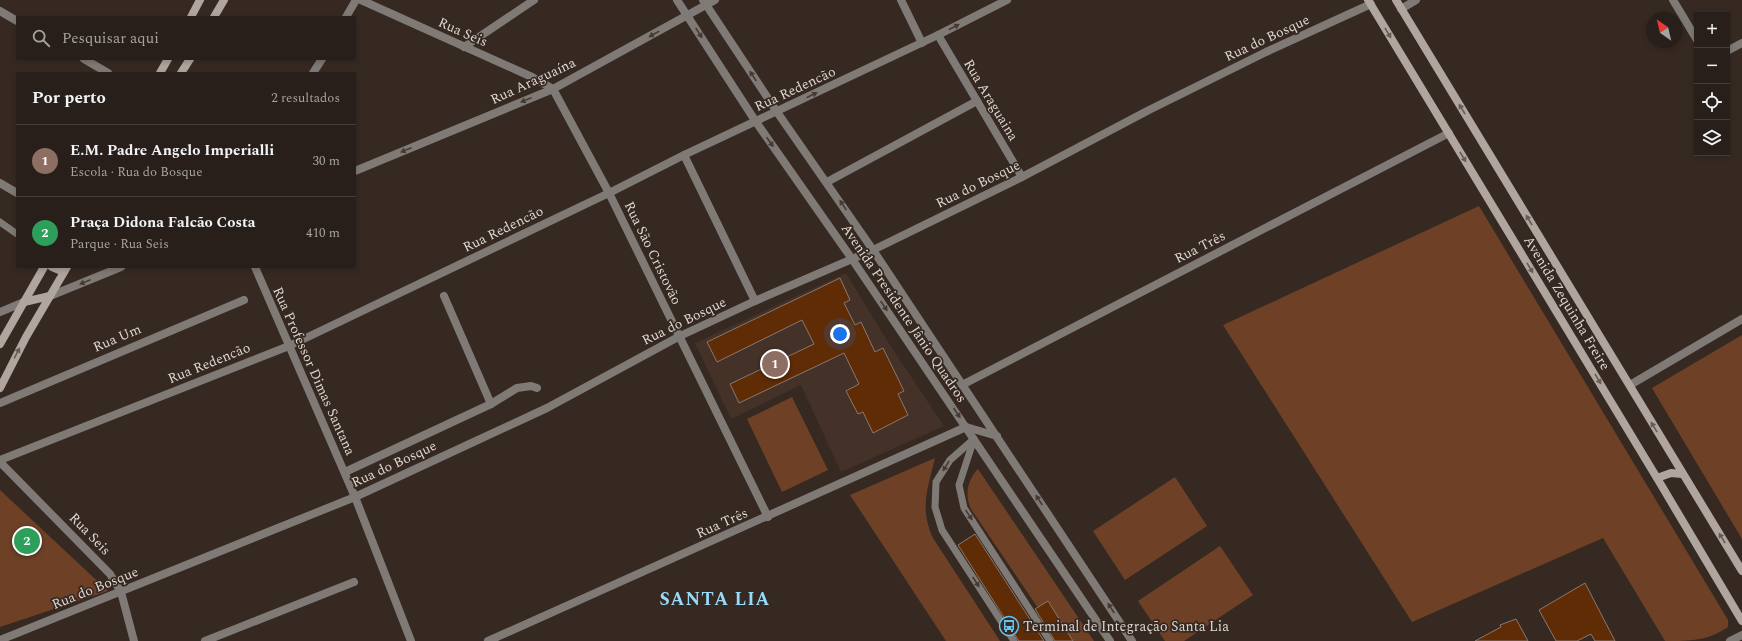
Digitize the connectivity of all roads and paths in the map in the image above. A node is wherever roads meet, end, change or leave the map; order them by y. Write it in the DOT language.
graph roads {
  1 [pos="200,0"];
  2 [pos="224,0"];
  3 [pos="356,0"];
  4 [pos="361,0"];
  5 [pos="534,0"];
  6 [pos="677,0"];
  7 [pos="715,0"];
  8 [pos="900,0"];
  9 [pos="1007,0"];
  10 [pos="1396,0"];
  11 [pos="1416,0"];
  12 [pos="1673,0"];
  13 [pos="1369,2"];
  14 [pos="704,3"];
  15 [pos="1401,9"];
  16 [pos="0,11"];
  17 [pos="192,16"];
  18 [pos="215,16"];
  19 [pos="347,16"];
  20 [pos="688,16"];
  21 [pos="16,20"];
  22 [pos="938,35"];
  23 [pos="1694,35"];
  24 [pos="922,43"];
  25 [pos="1742,43"];
  26 [pos="464,47"];
  27 [pos="1730,49"];
  28 [pos="86,60"];
  29 [pos="167,60"];
  30 [pos="189,60"];
  31 [pos="321,60"];
  32 [pos="106,72"];
  33 [pos="161,72"];
  34 [pos="183,72"];
  35 [pos="314,72"];
  36 [pos="553,89"];
  37 [pos="977,101"];
  38 [pos="777,112"];
  39 [pos="756,122"];
  40 [pos="1449,133"];
  41 [pos="684,155"];
  42 [pos="356,171"];
  43 [pos="1022,177"];
  44 [pos="826,182"];
  45 [pos="0,183"];
  46 [pos="16,192"];
  47 [pos="609,193"];
  48 [pos="0,222"];
  49 [pos="16,233"];
  50 [pos="873,250"];
  51 [pos="852,259"];
  52 [pos="43,268"];
  53 [pos="119,268"];
  54 [pos="255,268"];
  55 [pos="65,270"];
  56 [pos="50,296"];
  57 [pos="444,296"];
  58 [pos="244,300"];
  59 [pos="755,301"];
  60 [pos="24,302"];
  61 [pos="0,312"];
  62 [pos="1742,319"];
  63 [pos="680,336"];
  64 [pos="0,344"];
  65 [pos="289,346"];
  66 [pos="962,385"];
  67 [pos="1630,385"];
  68 [pos="0,388"];
  69 [pos="537,388"];
  70 [pos="0,403"];
  71 [pos="491,404"];
  72 [pos="966,427"];
  73 [pos="997,436"];
  74 [pos="974,439"];
  75 [pos="0,461"];
  76 [pos="345,472"];
  77 [pos="1682,474"];
  78 [pos="1657,478"];
  79 [pos="355,497"];
  80 [pos="768,517"];
  81 [pos="1742,572"];
  82 [pos="354,582"];
  83 [pos="121,592"];
  84 [pos="1742,621"];
  85 [pos="1742,635"];
  86 [pos="0,640"];
  87 [pos="134,641"];
  88 [pos="205,641"];
  89 [pos="411,641"];
  90 [pos="488,641"];
  91 [pos="1014,641"];
  92 [pos="1050,641"];
  93 [pos="1110,641"];
  94 [pos="1132,641"];
  95 [pos="1730,641"];
  1 -- 17 [label="main road"];
  2 -- 18 [label="main road"];
  3 -- 19 [label="street"];
  4 -- 26 [label="street, Rua Seis"];
  5 -- 26 [label="street"];
  6 -- 20 [label="street, Avenida Presidente Jânio Quadros"];
  7 -- 14 [label="street, Rua Araguaína"];
  8 -- 24 [label="street"];
  22 -- 9 [label="street, Rua Redencão, one-way"];
  10 -- 15 [label="main road, Avenida Zequinha Freire"];
  11 -- 15 [label="street"];
  12 -- 23 [label="street"];
  13 -- 40 [label="main road, Avenida Zequinha Freire, one-way"];
  13 -- 43 [label="street, Rua do Bosque"];
  14 -- 20 [label="street, Rua Araguaína"];
  38 -- 14 [label="street, Avenida Presidente Jânio Quadros, one-way"];
  67 -- 15 [label="main road, Avenida Zequinha Freire, one-way"];
  16 -- 21 [label="street"];
  20 -- 36 [label="street, Rua Araguaína, one-way"];
  20 -- 39 [label="street, Avenida Presidente Jânio Quadros, one-way"];
  22 -- 24 [label="street, Rua Redencão"];
  22 -- 37 [label="street, Rua Araguaina"];
  38 -- 24 [label="street, Rua Redencão, one-way"];
  25 -- 27 [label="street"];
  26 -- 36 [label="street, Rua Seis"];
  28 -- 32 [label="street"];
  29 -- 33 [label="main road"];
  30 -- 34 [label="main road"];
  31 -- 35 [label="street"];
  36 -- 42 [label="street, Rua Araguaína, one-way"];
  36 -- 47 [label="street, Rua São Cristovão"];
  37 -- 43 [label="street, Rua Araguaina"];
  37 -- 44 [label="street"];
  38 -- 39 [label="street, Rua Redencão"];
  38 -- 44 [label="street, Avenida Presidente Jânio Quadros"];
  39 -- 41 [label="street, Rua Redencão"];
  39 -- 51 [label="street, Avenida Presidente Jânio Quadros, one-way"];
  40 -- 66 [label="street, Rua Três"];
  40 -- 78 [label="main road, Avenida Zequinha Freire, one-way"];
  41 -- 47 [label="street, Rua Redencão"];
  41 -- 59 [label="street"];
  43 -- 50 [label="street, Rua do Bosque"];
  50 -- 44 [label="street, Avenida Presidente Jânio Quadros, one-way"];
  45 -- 46 [label="street"];
  47 -- 63 [label="street, Rua São Cristovão"];
  47 -- 65 [label="street, Rua Redencão"];
  48 -- 49 [label="lane"];
  50 -- 51 [label="street, Rua do Bosque"];
  50 -- 66 [label="street, Avenida Presidente Jânio Quadros"];
  51 -- 59 [label="street, Rua do Bosque"];
  51 -- 72 [label="street, Avenida Presidente Jânio Quadros, one-way"];
  52 -- 60 [label="main road"];
  53 -- 56 [label="street, one-way"];
  54 -- 65 [label="street, Rua Professor Dimas Santana"];
  55 -- 56 [label="main road"];
  56 -- 60 [label="main road"];
  68 -- 56 [label="main road, one-way"];
  57 -- 71 [label="street"];
  58 -- 70 [label="street, Rua Um"];
  59 -- 63 [label="street, Rua do Bosque"];
  60 -- 61 [label="street"];
  60 -- 64 [label="main road"];
  62 -- 67 [label="street"];
  63 -- 79 [label="street, Rua do Bosque"];
  63 -- 80 [label="street, Rua São Cristovão"];
  65 -- 75 [label="street, Rua Redencão"];
  65 -- 76 [label="street, Rua Professor Dimas Santana"];
  66 -- 73 [label="street, Avenida Presidente Jânio Quadros"];
  77 -- 67 [label="main road, Avenida Zequinha Freire, one-way"];
  69 -- 71 [label="street"];
  71 -- 76 [label="street"];
  72 -- 73 [label="street"];
  72 -- 74 [label="street, Avenida Presidente Jânio Quadros"];
  72 -- 80 [label="street, Rua Três"];
  94 -- 73 [label="street, Avenida Presidente Jânio Quadros, one-way"];
  74 -- 91 [label="lane, one-way"];
  74 -- 92 [label="lane, one-way"];
  74 -- 93 [label="street, Avenida Presidente Jânio Quadros"];
  75 -- 83 [label="street, Rua Seis"];
  76 -- 79 [label="street, Rua Professor Dimas Santana"];
  77 -- 78 [label="main road"];
  81 -- 77 [label="main road, Avenida Zequinha Freire, one-way"];
  78 -- 84 [label="main road, Avenida Zequinha Freire"];
  79 -- 83 [label="street, Rua do Bosque"];
  79 -- 89 [label="street, Rua Professor Dimas Santana"];
  80 -- 90 [label="street, Rua Três"];
  82 -- 88 [label="street"];
  83 -- 86 [label="street, Rua do Bosque"];
  83 -- 87 [label="street, Rua Seis"];
  85 -- 95 [label="street"];
}
